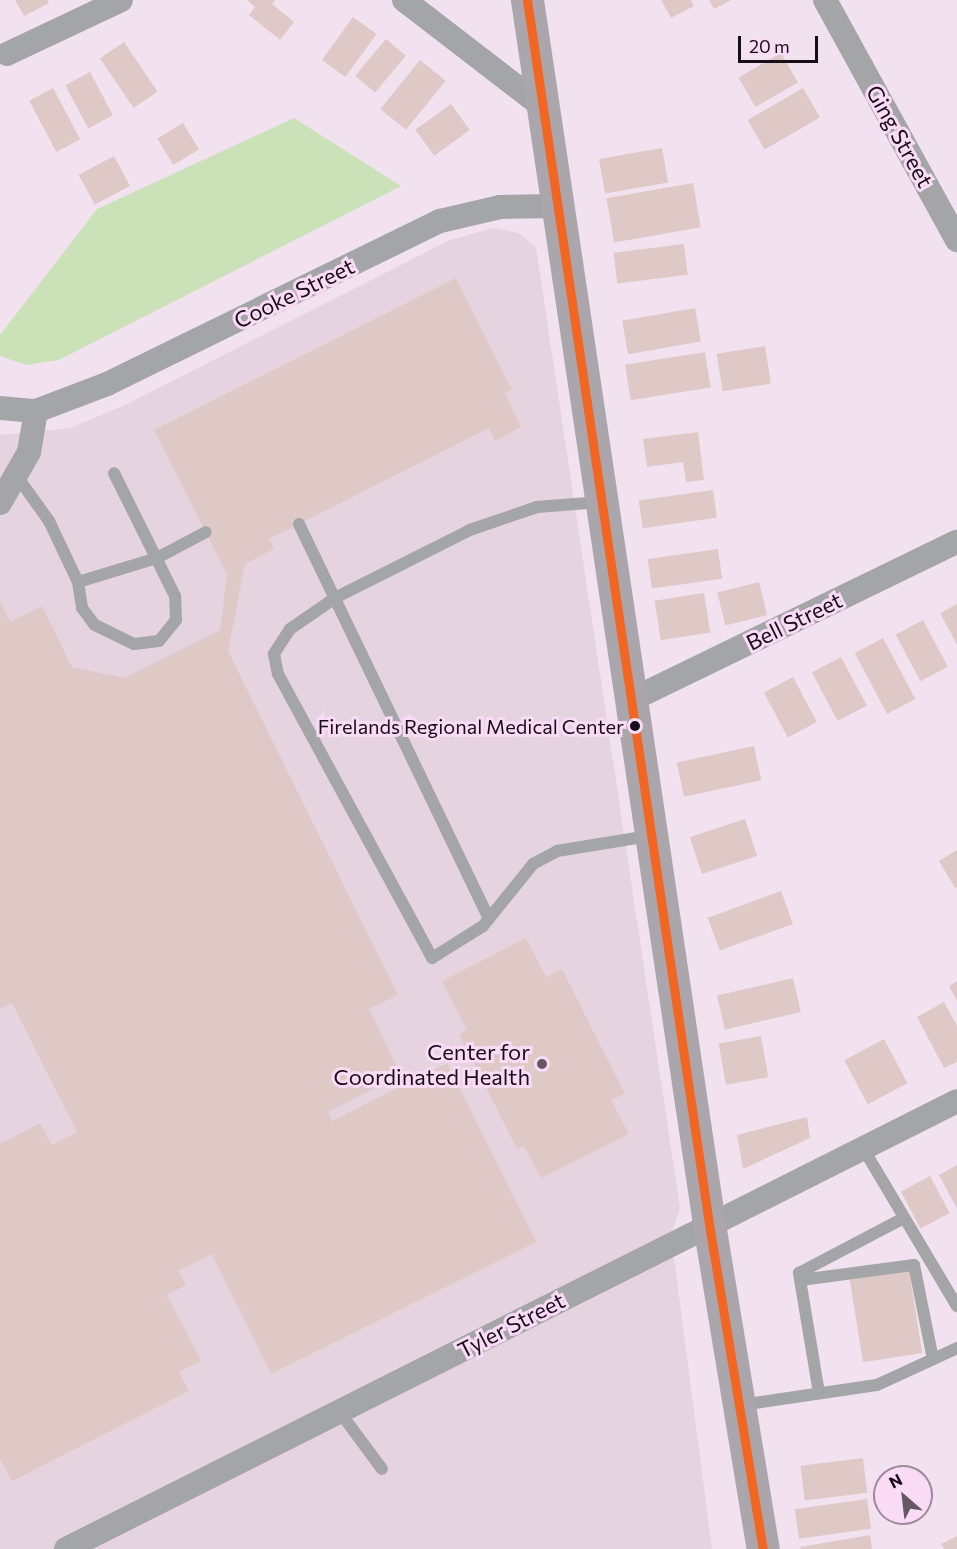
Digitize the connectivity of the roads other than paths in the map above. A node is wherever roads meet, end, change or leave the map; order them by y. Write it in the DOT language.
graph roads {
  1 [pos="121,0"];
  2 [pos="404,0"];
  3 [pos="527,0"];
  4 [pos="825,0"];
  5 [pos="7,54"];
  6 [pos="543,107"];
  7 [pos="560,206"];
  8 [pos="957,240"];
  9 [pos="0,408"];
  10 [pos="36,411"];
  11 [pos="114,473"];
  12 [pos="16,475"];
  13 [pos="601,502"];
  14 [pos="0,503"];
  15 [pos="299,524"];
  16 [pos="206,532"];
  17 [pos="957,542"];
  18 [pos="157,558"];
  19 [pos="78,582"];
  20 [pos="335,598"];
  21 [pos="631,700"];
  22 [pos="650,836"];
  23 [pos="489,920"];
  24 [pos="957,1101"];
  25 [pos="862,1148"];
  26 [pos="902,1219"];
  27 [pos="709,1224"];
  28 [pos="925,1255"];
  29 [pos="914,1265"];
  30 [pos="801,1280"];
  31 [pos="957,1306"];
  32 [pos="957,1348"];
  33 [pos="933,1359"];
  34 [pos="819,1393"];
  35 [pos="740,1405"];
  36 [pos="339,1411"];
  37 [pos="382,1469"];
  38 [pos="66,1549"];
  39 [pos="763,1549"];
  1 -- 5 [label="street"];
  2 -- 6 [label="street"];
  3 -- 6 [label="main road"];
  4 -- 8 [label="street, Ging Street"];
  6 -- 7 [label="main road"];
  7 -- 10 [label="street, Cooke Street"];
  7 -- 13 [label="main road"];
  9 -- 10 [label="street"];
  10 -- 12 [label="street"];
  11 -- 18 [label="lane"];
  12 -- 14 [label="street"];
  12 -- 19 [label="lane"];
  13 -- 20 [label="lane"];
  13 -- 21 [label="main road"];
  15 -- 20 [label="lane"];
  16 -- 18 [label="lane"];
  17 -- 21 [label="street, Bell Street"];
  18 -- 19 [label="lane"];
  18 -- 19 [label="lane"];
  20 -- 23 [label="lane"];
  20 -- 23 [label="lane"];
  21 -- 22 [label="main road"];
  22 -- 23 [label="lane"];
  22 -- 27 [label="main road"];
  24 -- 25 [label="street, Tyler Street"];
  25 -- 26 [label="lane"];
  25 -- 27 [label="street, Tyler Street"];
  26 -- 28 [label="lane"];
  26 -- 30 [label="lane"];
  27 -- 35 [label="main road"];
  27 -- 36 [label="street, Tyler Street"];
  28 -- 29 [label="lane"];
  28 -- 31 [label="lane"];
  29 -- 30 [label="lane"];
  29 -- 33 [label="lane"];
  30 -- 34 [label="lane"];
  32 -- 33 [label="lane"];
  33 -- 34 [label="lane"];
  34 -- 35 [label="lane"];
  35 -- 39 [label="main road"];
  36 -- 37 [label="lane"];
  36 -- 38 [label="street, Tyler Street"];
}
